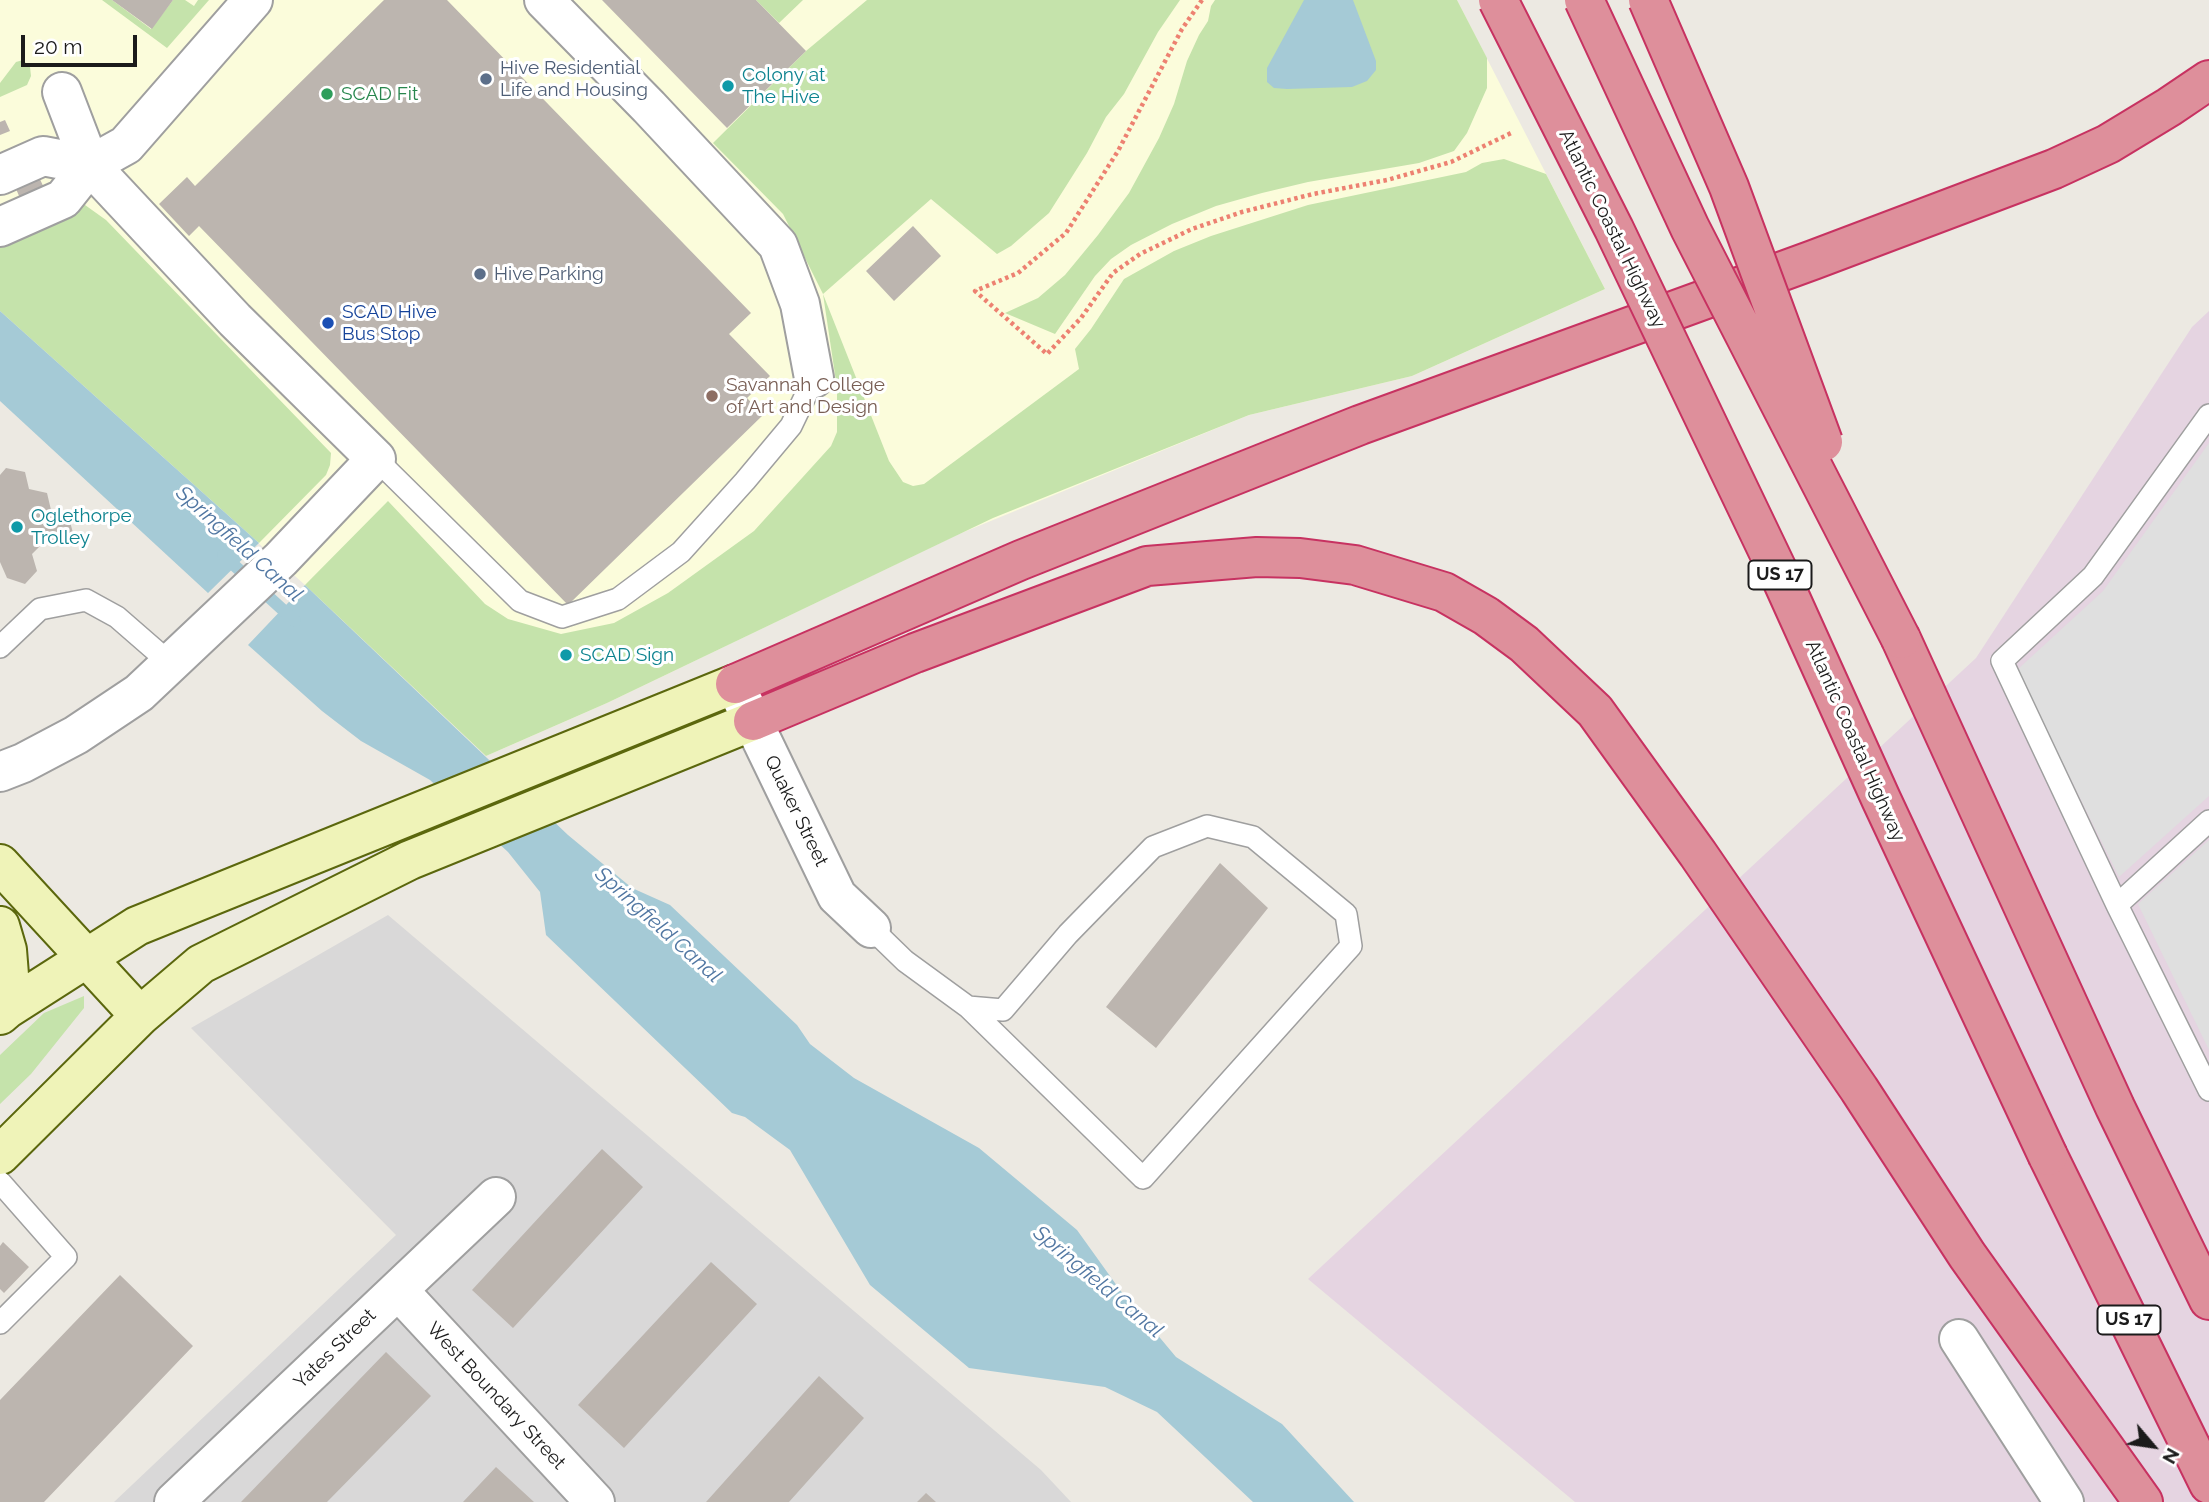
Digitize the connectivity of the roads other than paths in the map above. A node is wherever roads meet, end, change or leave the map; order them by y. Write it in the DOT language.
graph roads {
  1 [pos="253,0"];
  2 [pos="544,0"];
  3 [pos="1498,0"];
  4 [pos="1584,0"];
  5 [pos="1647,0"];
  6 [pos="2209,80"];
  7 [pos="62,92"];
  8 [pos="90,165"];
  9 [pos="0,175"];
  10 [pos="0,227"];
  11 [pos="814,378"];
  12 [pos="2209,415"];
  13 [pos="376,459"];
  14 [pos="1900,639"];
  15 [pos="0,648"];
  16 [pos="171,664"];
  17 [pos="735,684"];
  18 [pos="753,721"];
  19 [pos="0,772"];
  20 [pos="2209,821"];
  21 [pos="0,864"];
  22 [pos="2118,905"];
  23 [pos="0,926"];
  24 [pos="871,928"];
  25 [pos="86,957"];
  26 [pos="968,1007"];
  27 [pos="3,1012"];
  28 [pos="140,1017"];
  29 [pos="2209,1090"];
  30 [pos="0,1155"];
  31 [pos="0,1182"];
  32 [pos="496,1198"];
  33 [pos="398,1290"];
  34 [pos="2209,1300"];
  35 [pos="0,1323"];
  36 [pos="1959,1339"];
  37 [pos="2209,1484"];
  38 [pos="174,1502"];
  39 [pos="595,1502"];
  40 [pos="2064,1502"];
  41 [pos="2143,1502"];
  1 -- 8 [label="street"];
  2 -- 11 [label="street"];
  3 -- 37 [label="highway, Atlantic Coastal Highway / US 17, bridge"];
  4 -- 14 [label="highway, bridge"];
  5 -- 14 [label="highway, bridge"];
  6 -- 17 [label="highway"];
  7 -- 8 [label="street"];
  8 -- 9 [label="street"];
  8 -- 10 [label="street"];
  8 -- 13 [label="street"];
  11 -- 13 [label="lane"];
  12 -- 22 [label="lane"];
  13 -- 16 [label="street"];
  14 -- 34 [label="highway"];
  15 -- 16 [label="lane"];
  16 -- 19 [label="street"];
  17 -- 18 [label="street, Quaker Street"];
  17 -- 25 [label="main road"];
  18 -- 24 [label="street, Quaker Street"];
  18 -- 28 [label="main road"];
  18 -- 41 [label="highway"];
  20 -- 22 [label="lane"];
  21 -- 25 [label="main road"];
  22 -- 29 [label="lane"];
  23 -- 27 [label="main road"];
  24 -- 26 [label="lane"];
  25 -- 27 [label="main road"];
  25 -- 28 [label="main road"];
  26 -- 26 [label="lane"];
  28 -- 30 [label="main road"];
  31 -- 35 [label="lane"];
  32 -- 33 [label="street, Yates Street"];
  33 -- 38 [label="street, Yates Street"];
  33 -- 39 [label="street, West Boundary Street"];
  36 -- 40 [label="street"];
}
